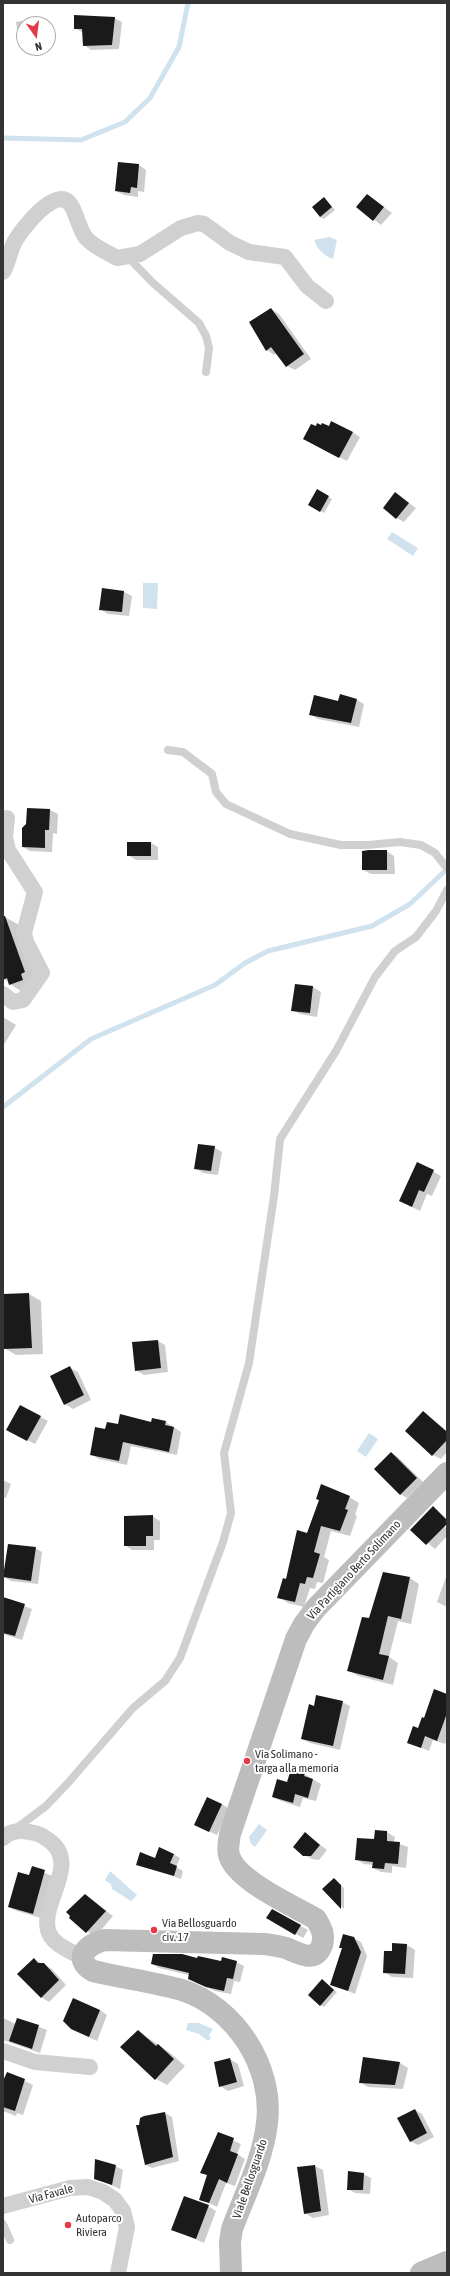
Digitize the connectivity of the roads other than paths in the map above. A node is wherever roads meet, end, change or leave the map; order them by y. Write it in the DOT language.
graph roads {
  1 [pos="128,257"];
  2 [pos="3,272"];
  3 [pos="326,301"];
  4 [pos="206,372"];
  5 [pos="168,750"];
  6 [pos="7,818"];
  7 [pos="447,868"];
  8 [pos="447,890"];
  9 [pos="3,994"];
  10 [pos="447,1473"];
  11 [pos="7,1835"];
  12 [pos="83,1958"];
  13 [pos="3,2051"];
  14 [pos="90,2067"];
  15 [pos="3,2206"];
  16 [pos="3,2224"];
  17 [pos="10,2240"];
  18 [pos="447,2262"];
  19 [pos="118,2273"];
  20 [pos="231,2273"];
  21 [pos="421,2273"];
  1 -- 2 [label="street"];
  1 -- 3 [label="street"];
  1 -- 4 [label="lane"];
  5 -- 7 [label="lane"];
  6 -- 9 [label="street"];
  8 -- 11 [label="lane"];
  10 -- 12 [label="street, Via Partigiano Berto Solimano"];
  11 -- 12 [label="street"];
  12 -- 20 [label="street, Viale Bellosguardo"];
  13 -- 14 [label="street"];
  15 -- 19 [label="street, Via Favale"];
  16 -- 17 [label="lane"];
  18 -- 21 [label="street"];
}
